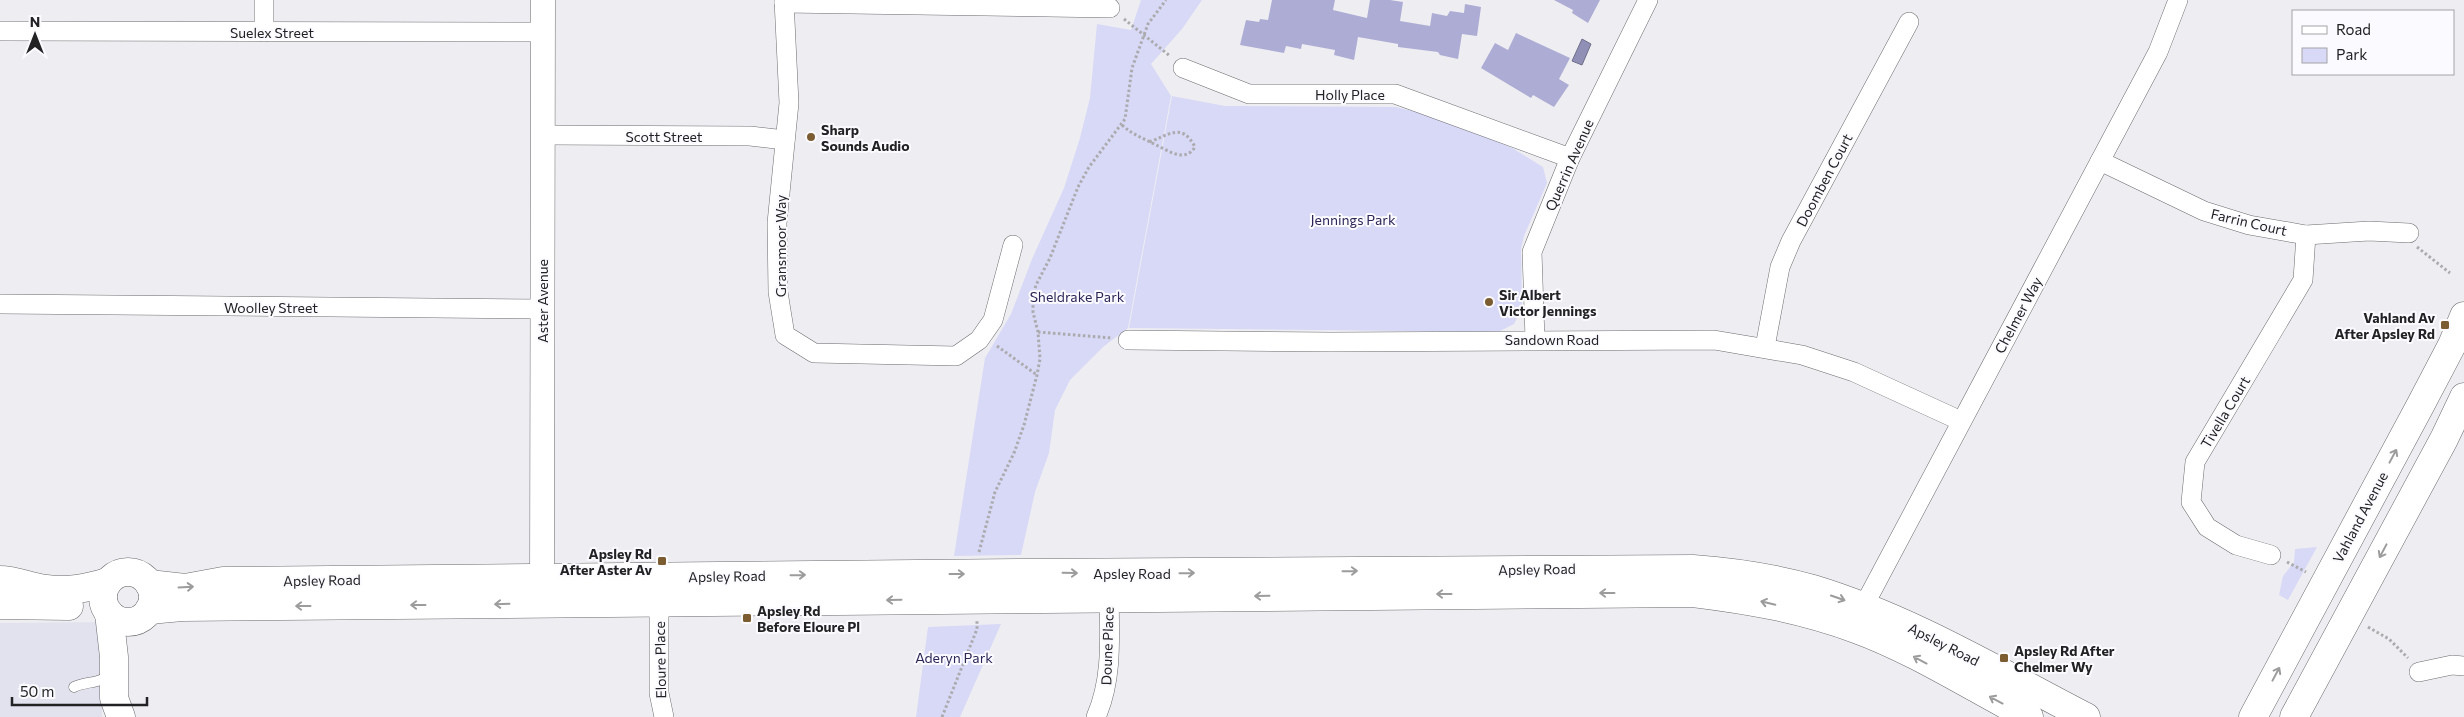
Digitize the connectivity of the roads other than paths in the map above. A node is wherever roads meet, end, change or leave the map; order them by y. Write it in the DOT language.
graph roads {
  1 [pos="264,0"];
  2 [pos="543,0"];
  3 [pos="1648,0"];
  4 [pos="2178,0"];
  5 [pos="784,2"];
  6 [pos="1110,8"];
  7 [pos="1909,22"];
  8 [pos="0,31"];
  9 [pos="264,32"];
  10 [pos="543,32"];
  11 [pos="1183,68"];
  12 [pos="543,135"];
  13 [pos="785,140"];
  14 [pos="1570,158"];
  15 [pos="2100,161"];
  16 [pos="2409,234"];
  17 [pos="2306,235"];
  18 [pos="1013,244"];
  19 [pos="0,304"];
  20 [pos="542,309"];
  21 [pos="2464,316"];
  22 [pos="1535,339"];
  23 [pos="1128,340"];
  24 [pos="1765,347"];
  25 [pos="2464,397"];
  26 [pos="1961,421"];
  27 [pos="2271,555"];
  28 [pos="0,580"];
  29 [pos="1110,586"];
  30 [pos="542,590"];
  31 [pos="107,601"];
  32 [pos="659,603"];
  33 [pos="0,605"];
  34 [pos="146,605"];
  35 [pos="1861,618"];
  36 [pos="114,663"];
  37 [pos="2464,666"];
  38 [pos="2420,672"];
  39 [pos="74,687"];
  40 [pos="122,717"];
  41 [pos="664,717"];
  42 [pos="1096,717"];
  43 [pos="2028,717"];
  44 [pos="2086,717"];
  45 [pos="2253,717"];
  46 [pos="2294,717"];
  1 -- 9 [label="street"];
  2 -- 10 [label="street, Aster Avenue"];
  3 -- 14 [label="street, Querrin Avenue"];
  4 -- 15 [label="street, Chelmer Way"];
  5 -- 6 [label="street"];
  5 -- 13 [label="street, Gransmoor Way"];
  7 -- 24 [label="street, Doomben Court"];
  8 -- 9 [label="street, Suelex Street"];
  9 -- 10 [label="street, Suelex Street"];
  10 -- 12 [label="street, Aster Avenue"];
  11 -- 14 [label="street, Holly Place"];
  12 -- 13 [label="street, Scott Street"];
  12 -- 20 [label="street, Aster Avenue"];
  13 -- 18 [label="street, Gransmoor Way"];
  14 -- 22 [label="street, Querrin Avenue"];
  15 -- 17 [label="street, Farrin Court"];
  15 -- 26 [label="street, Chelmer Way"];
  16 -- 17 [label="street, Farrin Court"];
  17 -- 27 [label="street, Tivella Court"];
  19 -- 20 [label="street, Woolley Street"];
  20 -- 30 [label="street, Aster Avenue"];
  45 -- 21 [label="main road, Vahland Avenue, one-way"];
  22 -- 23 [label="street, Sandown Road"];
  22 -- 24 [label="street, Sandown Road"];
  24 -- 26 [label="street, Sandown Road"];
  25 -- 46 [label="main road, one-way"];
  26 -- 35 [label="street, Chelmer Way"];
  28 -- 31 [label="main road, Apsley Road"];
  30 -- 29 [label="main road, Apsley Road, one-way"];
  29 -- 32 [label="main road, Apsley Road, one-way"];
  29 -- 35 [label="main road, Apsley Road"];
  29 -- 42 [label="street, Doune Place"];
  30 -- 32 [label="main road, Apsley Road"];
  30 -- 34 [label="main road, Apsley Road"];
  31 -- 33 [label="main road, Apsley Road"];
  31 -- 34 [label="main road, Apsley Road"];
  31 -- 34 [label="main road, Apsley Road"];
  31 -- 36 [label="main road"];
  32 -- 41 [label="street, Eloure Place"];
  34 -- 40 [label="main road"];
  43 -- 35 [label="main road, Apsley Road, one-way"];
  35 -- 44 [label="main road, Apsley Road"];
  36 -- 39 [label="lane"];
  36 -- 40 [label="main road"];
  37 -- 38 [label="street"];
}
